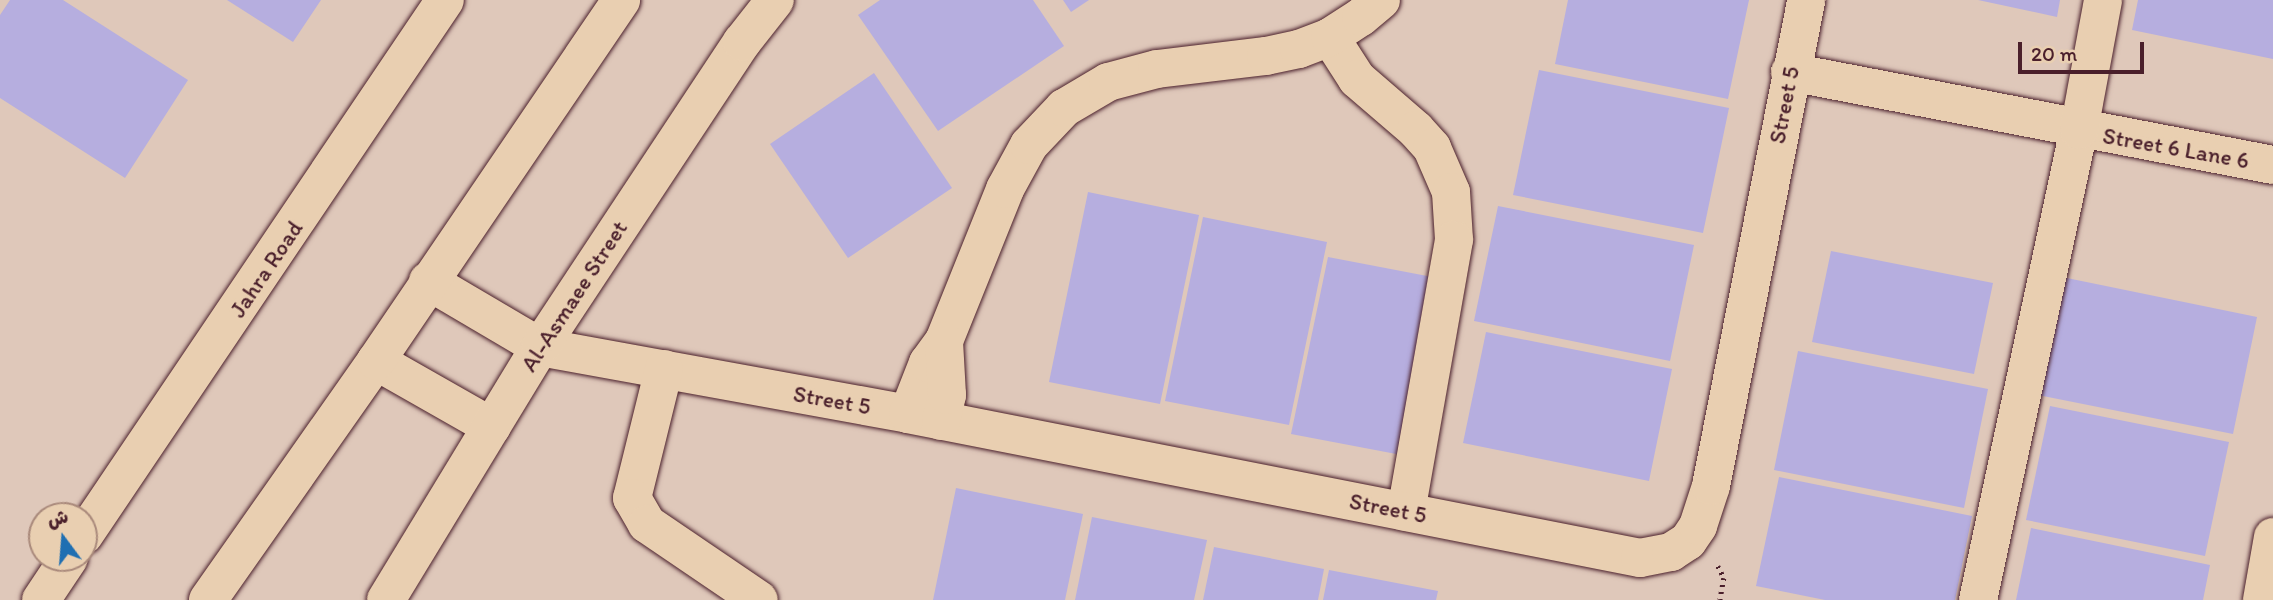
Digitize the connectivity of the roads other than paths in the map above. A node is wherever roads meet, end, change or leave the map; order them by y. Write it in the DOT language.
graph roads {
  1 [pos="445,0"];
  2 [pos="621,0"];
  3 [pos="775,0"];
  4 [pos="1381,0"];
  5 [pos="1806,0"];
  6 [pos="2103,0"];
  7 [pos="1330,37"];
  8 [pos="1790,72"];
  9 [pos="2079,130"];
  10 [pos="2273,165"];
  11 [pos="428,281"];
  12 [pos="540,347"];
  13 [pos="376,361"];
  14 [pos="663,369"];
  15 [pos="924,418"];
  16 [pos="492,427"];
  17 [pos="1406,512"];
  18 [pos="98,515"];
  19 [pos="2273,537"];
  20 [pos="60,572"];
  21 [pos="41,600"];
  22 [pos="208,600"];
  23 [pos="386,600"];
  24 [pos="759,600"];
  25 [pos="1978,600"];
  26 [pos="2262,600"];
  1 -- 18 [label="main road, Jahra Road"];
  2 -- 11 [label="main road"];
  3 -- 12 [label="main road, Al-Asmaee Street"];
  4 -- 7 [label="main road"];
  5 -- 8 [label="main road, Street 5"];
  6 -- 9 [label="main road"];
  7 -- 15 [label="main road"];
  7 -- 17 [label="main road"];
  8 -- 9 [label="main road, Street 6 Lane 6"];
  8 -- 17 [label="main road, Street 5"];
  9 -- 10 [label="main road, Street 6 Lane 6"];
  9 -- 25 [label="main road"];
  11 -- 12 [label="main road"];
  11 -- 13 [label="main road"];
  12 -- 14 [label="main road, Street 5"];
  12 -- 16 [label="main road, Al-Asmaee Street"];
  13 -- 16 [label="main road"];
  13 -- 22 [label="main road"];
  14 -- 15 [label="main road, Street 5"];
  14 -- 24 [label="main road"];
  15 -- 17 [label="main road, Street 5"];
  16 -- 23 [label="main road, Al-Asmaee Street"];
  19 -- 26 [label="main road"];
  20 -- 21 [label="main road"];
}
